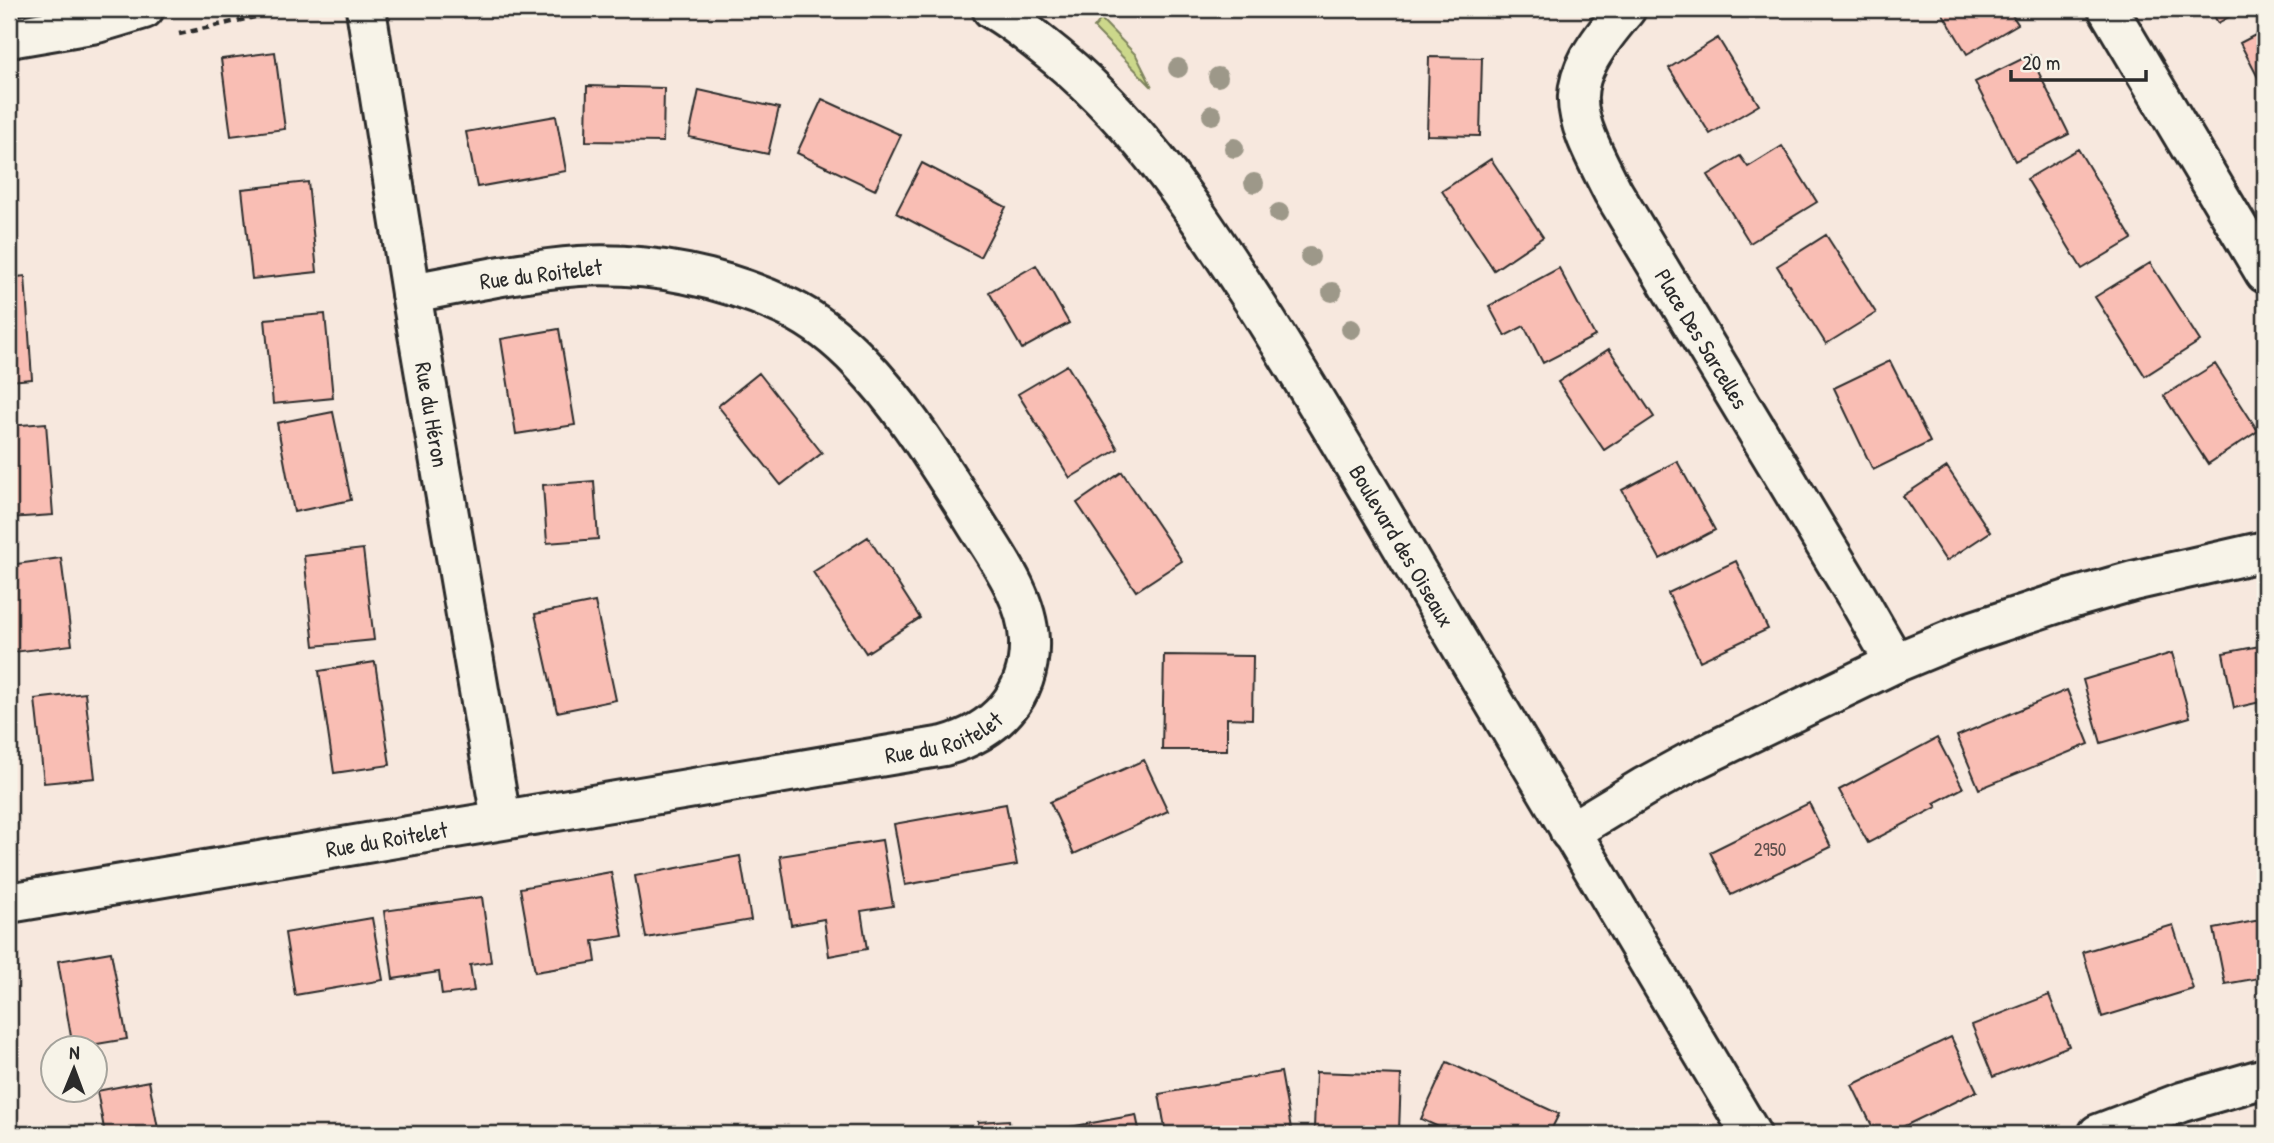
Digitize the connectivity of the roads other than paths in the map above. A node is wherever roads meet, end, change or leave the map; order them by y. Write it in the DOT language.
graph roads {
  1 [pos="144,9"];
  2 [pos="366,9"];
  3 [pos="992,9"];
  4 [pos="1626,9"];
  5 [pos="2108,9"];
  6 [pos="9,38"];
  7 [pos="2265,273"];
  8 [pos="411,293"];
  9 [pos="2265,551"];
  10 [pos="1895,663"];
  11 [pos="501,819"];
  12 [pos="1570,832"];
  13 [pos="9,902"];
  14 [pos="2265,1078"];
  15 [pos="1751,1134"];
  16 [pos="2098,1134"];
  1 -- 6 [label="street"];
  2 -- 8 [label="street, Rue du Héron"];
  3 -- 12 [label="street, Boulevard des Oiseaux"];
  4 -- 10 [label="street, Place Des Sarcelles"];
  5 -- 7 [label="street"];
  8 -- 11 [label="street, Rue du Héron"];
  8 -- 11 [label="street, Rue du Roitelet"];
  9 -- 10 [label="street"];
  10 -- 12 [label="street"];
  11 -- 13 [label="street, Rue du Roitelet"];
  12 -- 15 [label="street, Boulevard des Oiseaux"];
  14 -- 16 [label="street"];
}
